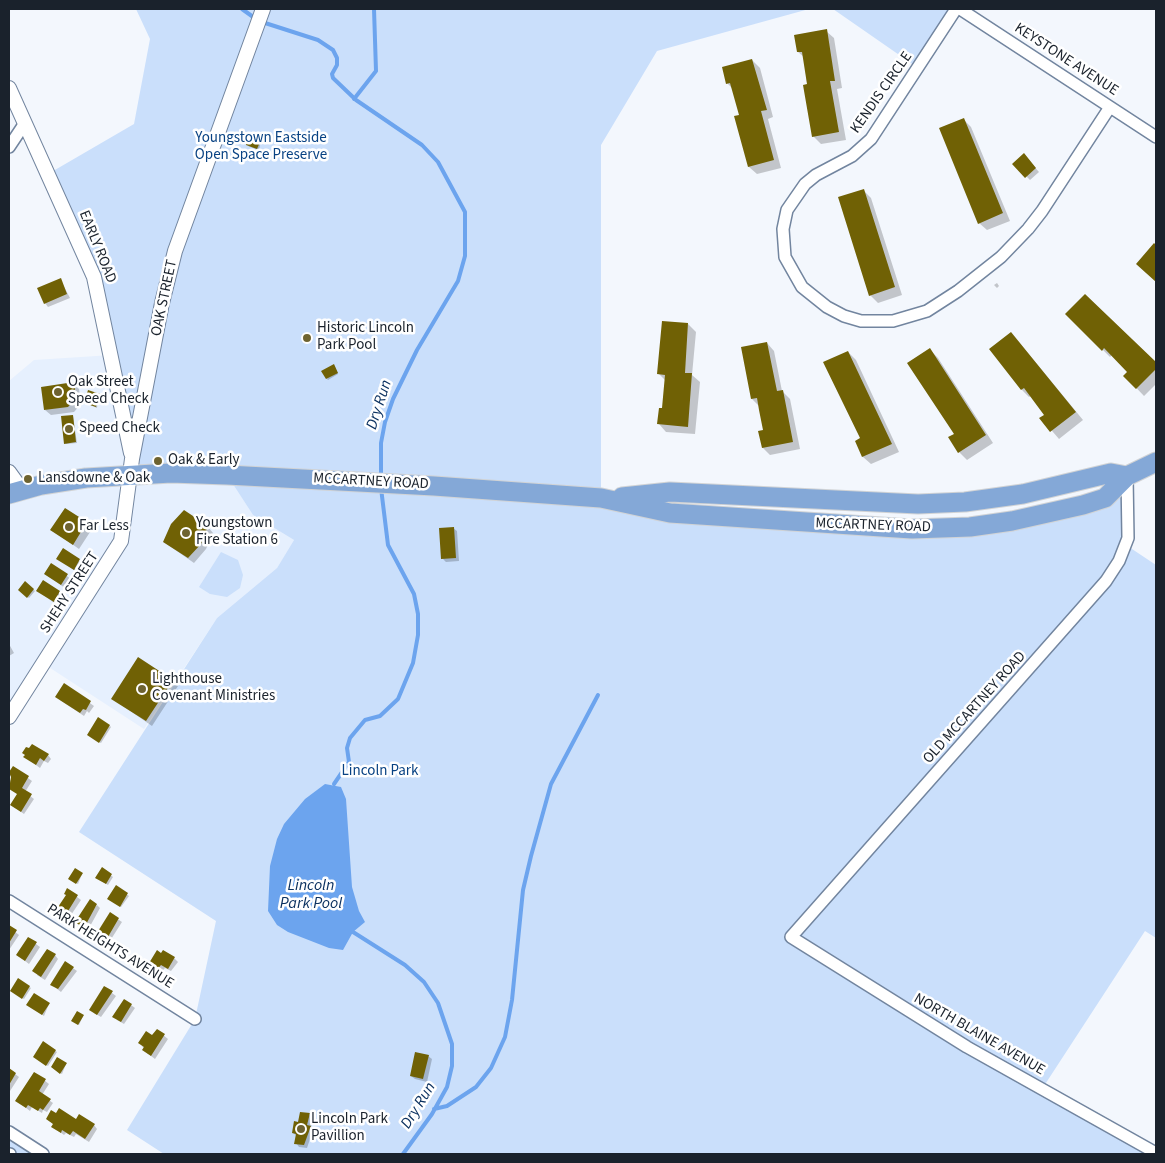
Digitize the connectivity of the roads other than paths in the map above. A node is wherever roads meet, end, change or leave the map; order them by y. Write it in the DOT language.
graph roads {
  1 [pos="263,9"];
  2 [pos="958,9"];
  3 [pos="9,88"];
  4 [pos="1110,107"];
  5 [pos="25,123"];
  6 [pos="1156,136"];
  7 [pos="9,147"];
  8 [pos="1156,462"];
  9 [pos="132,467"];
  10 [pos="9,472"];
  11 [pos="1127,476"];
  12 [pos="15,492"];
  13 [pos="604,498"];
  14 [pos="9,717"];
  15 [pos="9,901"];
  16 [pos="791,937"];
  17 [pos="195,1019"];
  18 [pos="9,1132"];
  19 [pos="1156,1153"];
  20 [pos="43,1154"];
  1 -- 9 [label="street, OAK STREET"];
  2 -- 4 [label="street, KEYSTONE AVENUE"];
  2 -- 4 [label="street, KENDIS CIRCLE"];
  3 -- 5 [label="street, EARLY ROAD"];
  4 -- 6 [label="street, KEYSTONE AVENUE"];
  5 -- 7 [label="street"];
  5 -- 9 [label="street, EARLY ROAD"];
  8 -- 11 [label="highway, MCCARTNEY ROAD"];
  9 -- 12 [label="highway"];
  9 -- 13 [label="highway, MCCARTNEY ROAD"];
  9 -- 14 [label="street, SHEHY STREET"];
  10 -- 12 [label="street"];
  11 -- 13 [label="highway, MCCARTNEY ROAD"];
  11 -- 13 [label="highway, MCCARTNEY ROAD"];
  11 -- 16 [label="street, OLD MCCARTNEY ROAD"];
  15 -- 17 [label="street, PARK HEIGHTS AVENUE"];
  16 -- 19 [label="street, NORTH BLAINE AVENUE"];
  18 -- 20 [label="street"];
}
